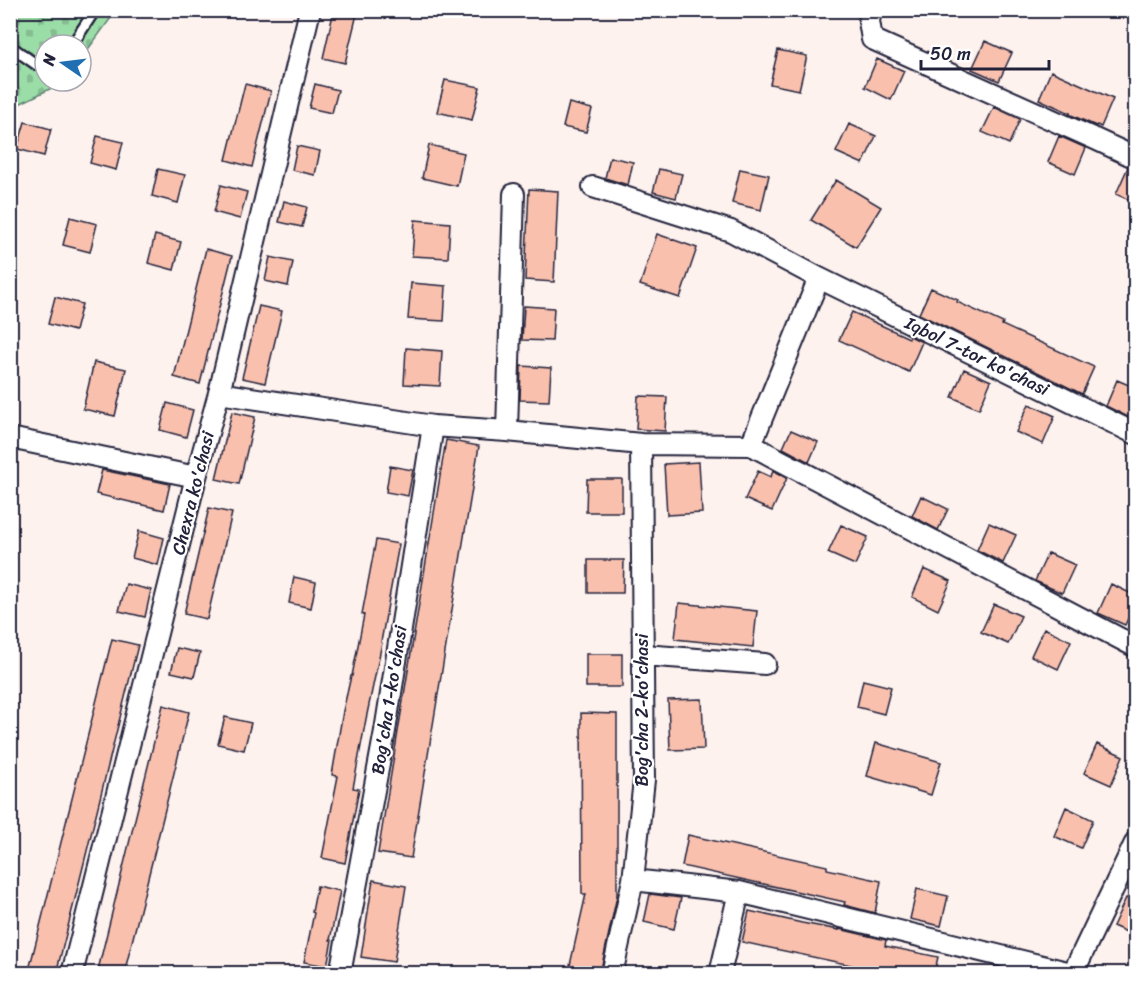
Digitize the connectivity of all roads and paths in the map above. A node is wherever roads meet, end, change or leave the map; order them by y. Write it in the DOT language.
graph roads {
  1 [pos="95,10"];
  2 [pos="310,10"];
  3 [pos="871,10"];
  4 [pos="80,33"];
  5 [pos="10,46"];
  6 [pos="33,62"];
  7 [pos="1136,159"];
  8 [pos="593,187"];
  9 [pos="514,194"];
  10 [pos="819,278"];
  11 [pos="219,393"];
  12 [pos="433,426"];
  13 [pos="507,431"];
  14 [pos="1136,434"];
  15 [pos="10,438"];
  16 [pos="642,444"];
  17 [pos="751,446"];
  18 [pos="196,477"];
  19 [pos="1136,647"];
  20 [pos="643,656"];
  21 [pos="765,664"];
  22 [pos="1136,841"];
  23 [pos="633,880"];
  24 [pos="739,892"];
  25 [pos="1074,973"];
  26 [pos="72,974"];
  27 [pos="340,974"];
  28 [pos="612,974"];
  29 [pos="720,974"];
  1 -- 4 [label="lane"];
  2 -- 11 [label="street, Chexra ko'chasi"];
  3 -- 7 [label="street"];
  5 -- 6 [label="lane"];
  8 -- 10 [label="street, Iqbol 7-tor ko'chasi"];
  9 -- 13 [label="street"];
  10 -- 14 [label="street, Iqbol 7-tor ko'chasi"];
  10 -- 17 [label="street"];
  11 -- 12 [label="street"];
  11 -- 18 [label="street, Chexra ko'chasi"];
  12 -- 13 [label="street"];
  12 -- 27 [label="street, Bog'cha 1-ko'chasi"];
  13 -- 16 [label="street"];
  15 -- 18 [label="street"];
  16 -- 17 [label="street"];
  16 -- 20 [label="street, Bog'cha 2-ko'chasi"];
  17 -- 19 [label="street"];
  18 -- 26 [label="street, Chexra ko'chasi"];
  20 -- 21 [label="street"];
  20 -- 23 [label="street, Bog'cha 2-ko'chasi"];
  22 -- 25 [label="street"];
  23 -- 24 [label="street"];
  23 -- 28 [label="street, Bog'cha 2-ko'chasi"];
  24 -- 25 [label="street"];
  24 -- 29 [label="street"];
}
